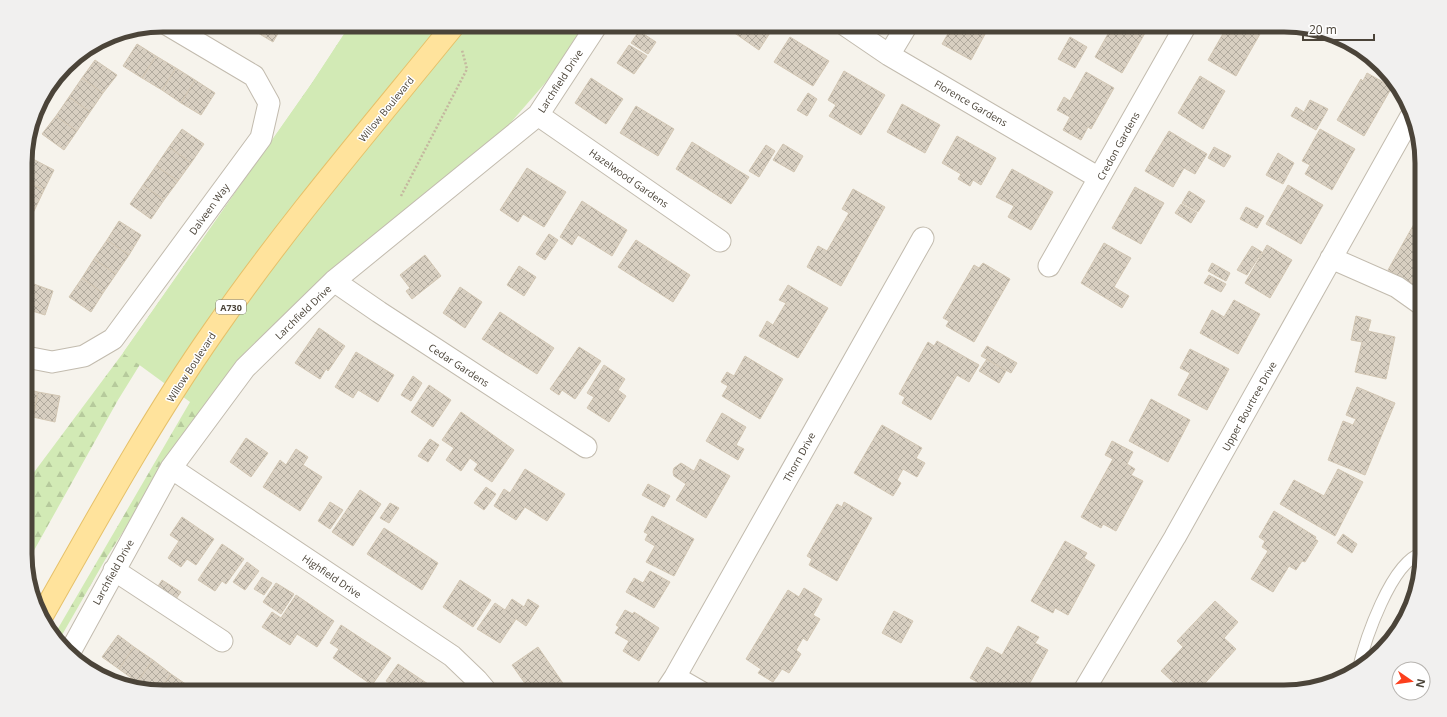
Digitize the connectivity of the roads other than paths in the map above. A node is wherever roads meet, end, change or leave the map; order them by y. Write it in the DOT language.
graph roads {
  1 [pos="180,32"];
  2 [pos="448,32"];
  3 [pos="592,32"];
  4 [pos="855,32"];
  5 [pos="903,32"];
  6 [pos="1182,32"];
  7 [pos="889,55"];
  8 [pos="538,115"];
  9 [pos="1408,121"];
  10 [pos="1099,178"];
  11 [pos="923,238"];
  12 [pos="720,241"];
  13 [pos="1332,258"];
  14 [pos="1049,266"];
  15 [pos="334,281"];
  16 [pos="1415,300"];
  17 [pos="32,358"];
  18 [pos="586,447"];
  19 [pos="171,468"];
  20 [pos="1415,556"];
  21 [pos="114,570"];
  22 [pos="45,611"];
  23 [pos="222,641"];
  24 [pos="72,649"];
  25 [pos="1360,661"];
  26 [pos="670,684"];
  27 [pos="481,685"];
  28 [pos="1087,685"];
  1 -- 17 [label="street, Dalveen Way"];
  2 -- 22 [label="main road, Willow Boulevard / A730"];
  3 -- 8 [label="street, Larchfield Drive"];
  4 -- 7 [label="street, Florence Gardens"];
  5 -- 7 [label="street"];
  6 -- 10 [label="street, Credon Gardens"];
  7 -- 10 [label="street, Florence Gardens"];
  8 -- 12 [label="street, Hazelwood Gardens"];
  8 -- 15 [label="street, Larchfield Drive"];
  9 -- 13 [label="street, Upper Bourtree Drive"];
  10 -- 14 [label="street, Credon Gardens"];
  11 -- 26 [label="street, Thorn Drive"];
  13 -- 16 [label="street"];
  13 -- 28 [label="street, Upper Bourtree Drive"];
  15 -- 18 [label="street, Cedar Gardens"];
  15 -- 19 [label="street, Larchfield Drive"];
  19 -- 21 [label="street, Larchfield Drive"];
  19 -- 27 [label="street, Highfield Drive"];
  20 -- 25 [label="lane"];
  21 -- 23 [label="street"];
  21 -- 24 [label="street, Larchfield Drive"];
}
